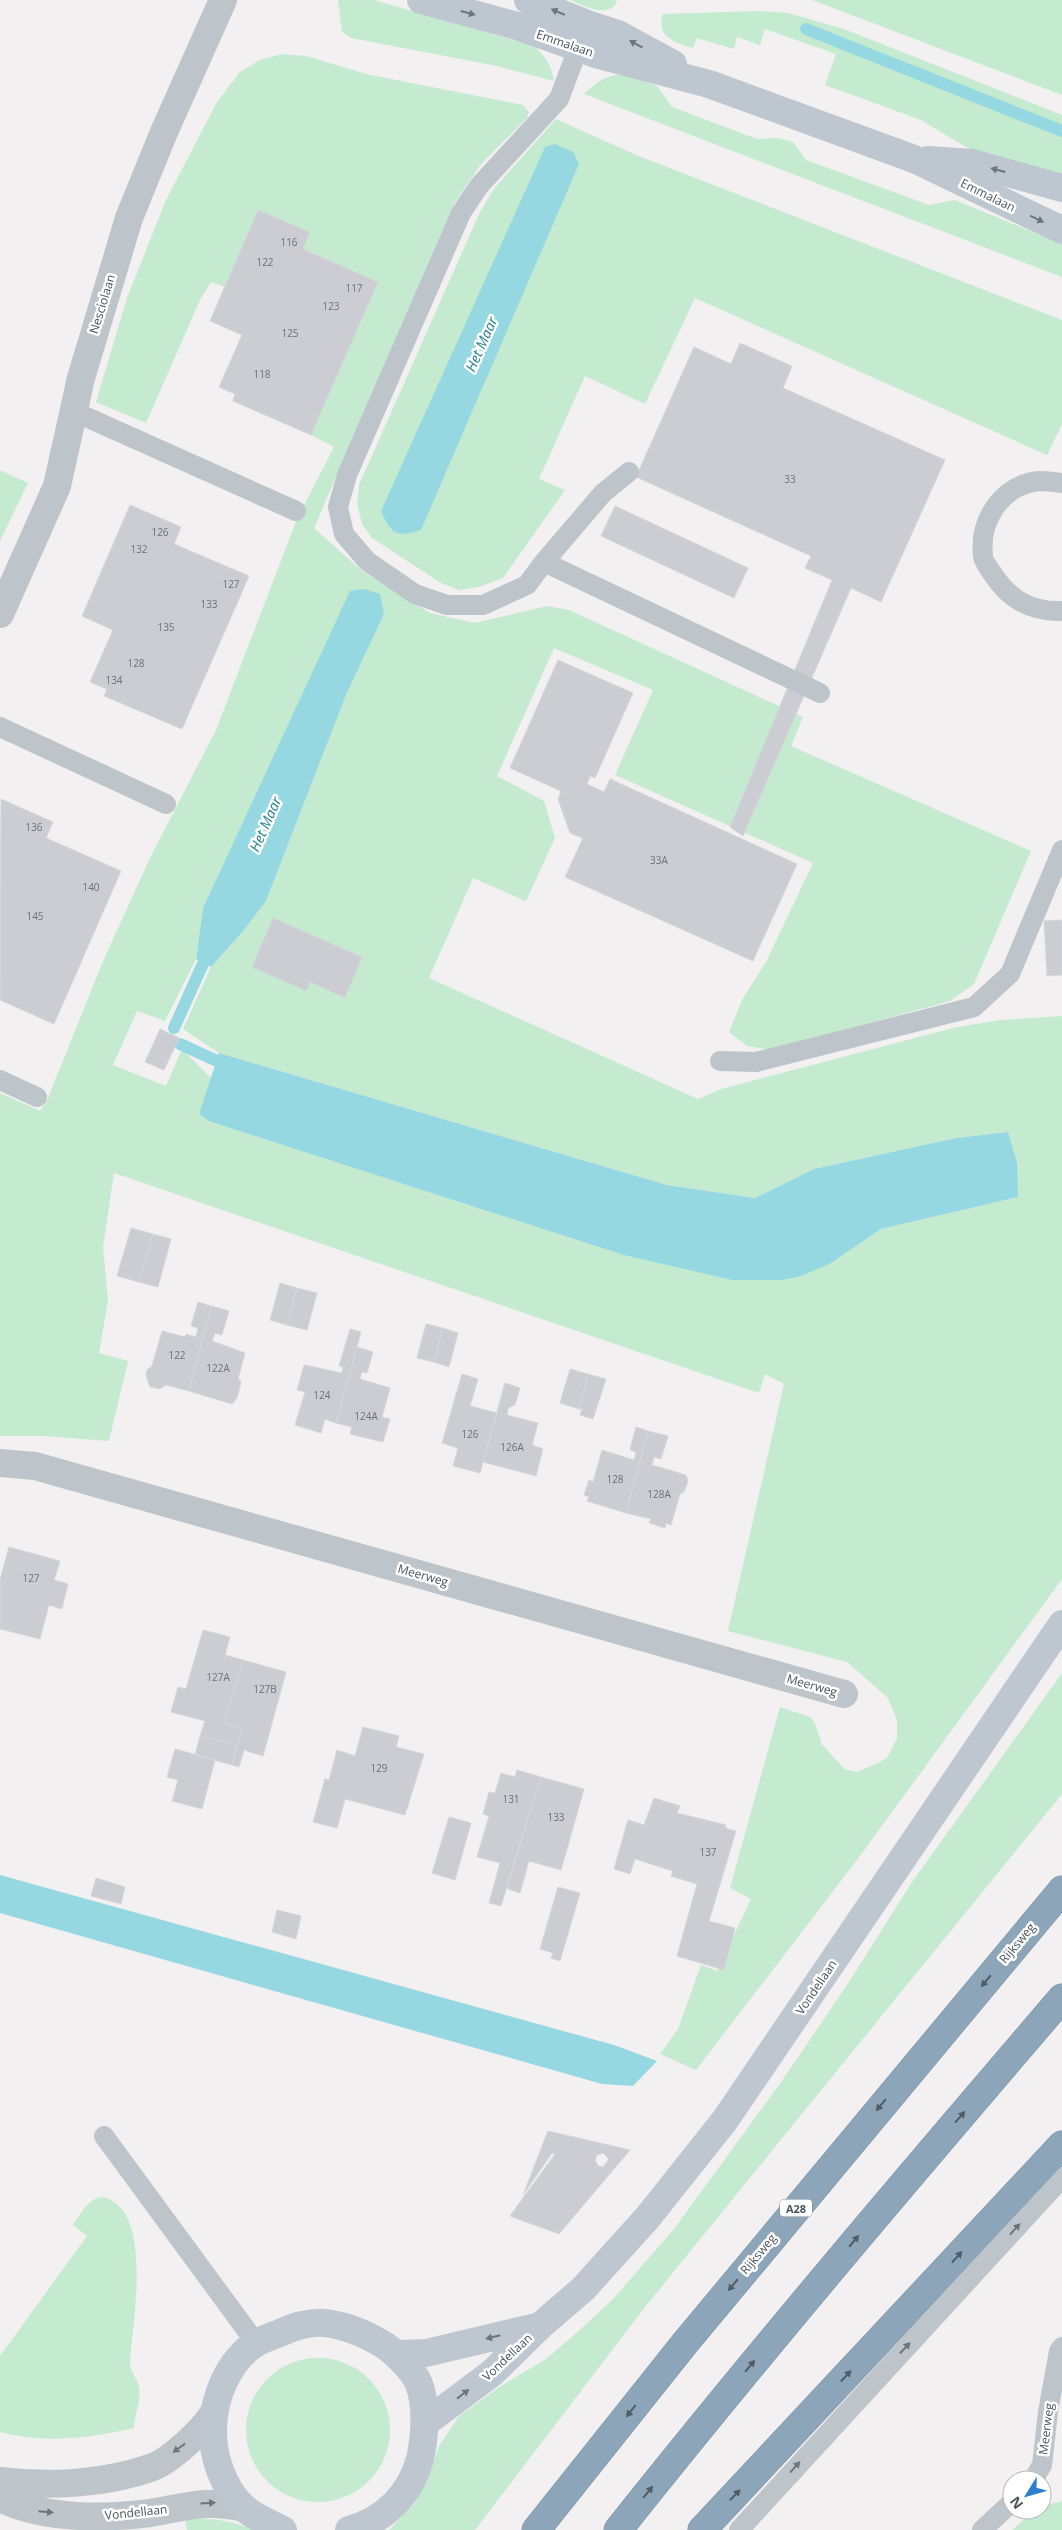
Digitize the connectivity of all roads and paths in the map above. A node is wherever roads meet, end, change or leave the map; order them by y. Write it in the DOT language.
graph roads {
  1 [pos="223,0"];
  2 [pos="421,0"];
  3 [pos="528,0"];
  4 [pos="583,36"];
  5 [pos="914,159"];
  6 [pos="1062,188"];
  7 [pos="1062,230"];
  8 [pos="75,412"];
  9 [pos="628,472"];
  10 [pos="1062,483"];
  11 [pos="296,511"];
  12 [pos="544,562"];
  13 [pos="1062,611"];
  14 [pos="0,614"];
  15 [pos="820,693"];
  16 [pos="0,727"];
  17 [pos="166,804"];
  18 [pos="1062,850"];
  19 [pos="720,1061"];
  20 [pos="0,1080"];
  21 [pos="37,1097"];
  22 [pos="0,1463"];
  23 [pos="1062,1624"];
  24 [pos="844,1694"];
  25 [pos="1062,1890"];
  26 [pos="1062,1998"];
  27 [pos="104,2136"];
  28 [pos="1062,2145"];
  29 [pos="1062,2178"];
  30 [pos="540,2326"];
  31 [pos="256,2343"];
  32 [pos="1062,2347"];
  33 [pos="397,2354"];
  34 [pos="214,2414"];
  35 [pos="425,2423"];
  36 [pos="1039,2470"];
  37 [pos="0,2481"];
  38 [pos="0,2498"];
  39 [pos="244,2508"];
  40 [pos="1002,2511"];
  41 [pos="283,2530"];
  42 [pos="349,2530"];
  43 [pos="536,2530"];
  44 [pos="618,2530"];
  45 [pos="702,2530"];
  46 [pos="739,2530"];
  47 [pos="982,2530"];
  1 -- 8 [label="street, Nesciolaan"];
  2 -- 4 [label="main road, Emmalaan, one-way"];
  4 -- 3 [label="main road, Emmalaan, one-way"];
  4 -- 5 [label="main road, Emmalaan"];
  4 -- 12 [label="lane"];
  6 -- 5 [label="main road, Emmalaan, one-way"];
  5 -- 7 [label="main road, Emmalaan, one-way"];
  8 -- 11 [label="lane"];
  8 -- 14 [label="street, Nesciolaan"];
  9 -- 12 [label="lane"];
  10 -- 13 [label="lane"];
  12 -- 15 [label="lane"];
  16 -- 17 [label="lane"];
  18 -- 19 [label="lane"];
  20 -- 21 [label="lane"];
  22 -- 24 [label="street, Meerweg"];
  23 -- 30 [label="main road, Vondellaan"];
  25 -- 43 [label="highway, Rijksweg / A28, one-way"];
  44 -- 26 [label="highway, one-way"];
  27 -- 31 [label="lane"];
  45 -- 28 [label="highway, one-way"];
  46 -- 29 [label="lane, one-way"];
  30 -- 33 [label="main road, Vondellaan, one-way"];
  35 -- 30 [label="main road, Vondellaan, one-way"];
  31 -- 33 [label="main road"];
  31 -- 34 [label="main road"];
  32 -- 36 [label="lane, Meerweg"];
  33 -- 35 [label="main road"];
  34 -- 37 [label="street, one-way"];
  34 -- 39 [label="main road"];
  35 -- 42 [label="main road"];
  38 -- 39 [label="street, Vondellaan, one-way"];
  39 -- 41 [label="main road"];
  40 -- 47 [label="lane"];
}
